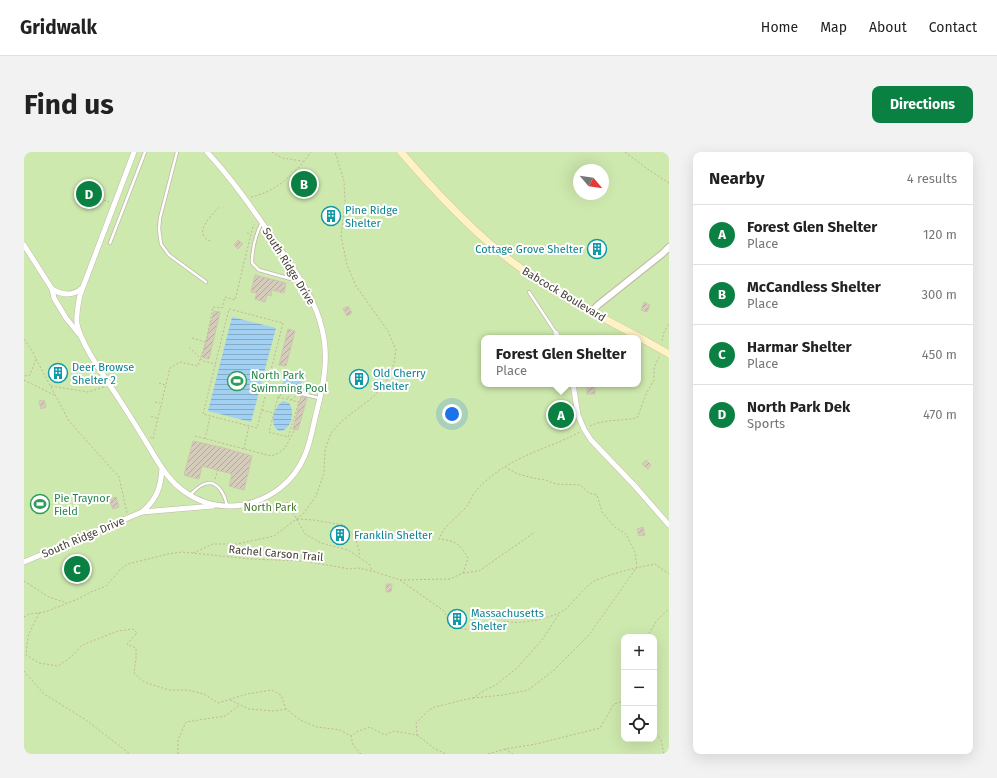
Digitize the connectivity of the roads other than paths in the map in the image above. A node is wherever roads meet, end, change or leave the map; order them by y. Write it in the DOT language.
graph roads {
  1 [pos="134,152"];
  2 [pos="145,152"];
  3 [pos="178,152"];
  4 [pos="207,152"];
  5 [pos="400,152"];
  6 [pos="262,222"];
  7 [pos="110,243"];
  8 [pos="24,245"];
  9 [pos="669,247"];
  10 [pos="298,275"];
  11 [pos="206,282"];
  12 [pos="83,287"];
  13 [pos="52,289"];
  14 [pos="529,292"];
  15 [pos="591,312"];
  16 [pos="556,335"];
  17 [pos="635,335"];
  18 [pos="81,336"];
  19 [pos="641,338"];
  20 [pos="669,354"];
  21 [pos="573,387"];
  22 [pos="302,394"];
  23 [pos="320,398"];
  24 [pos="162,468"];
  25 [pos="190,495"];
  26 [pos="219,505"];
  27 [pos="227,506"];
  28 [pos="142,512"];
  29 [pos="669,525"];
  30 [pos="24,562"];
  1 -- 12 [label="street, South Ridge Drive"];
  2 -- 7 [label="lane"];
  3 -- 11 [label="lane"];
  4 -- 6 [label="street, South Ridge Drive"];
  5 -- 15 [label="main road, Babcock Boulevard"];
  6 -- 10 [label="street, South Ridge Drive"];
  6 -- 10 [label="lane"];
  8 -- 13 [label="street, South Ridge Drive"];
  9 -- 15 [label="street"];
  10 -- 23 [label="street, South Ridge Drive"];
  12 -- 13 [label="street"];
  12 -- 18 [label="street, South Ridge Drive"];
  13 -- 18 [label="street, South Ridge Drive"];
  14 -- 16 [label="lane"];
  15 -- 17 [label="main road, Babcock Boulevard, bridge"];
  18 -- 24 [label="street, South Ridge Drive"];
  19 -- 20 [label="main road, Babcock Boulevard, bridge"];
  21 -- 29 [label="street"];
  22 -- 23 [label="lane"];
  23 -- 27 [label="street, South Ridge Drive"];
  24 -- 25 [label="street, South Ridge Drive"];
  24 -- 28 [label="street, South Ridge Drive"];
  25 -- 26 [label="street, South Ridge Drive"];
  25 -- 27 [label="lane"];
  26 -- 27 [label="street, South Ridge Drive"];
  26 -- 28 [label="street, South Ridge Drive"];
  28 -- 30 [label="street, South Ridge Drive"];
}
